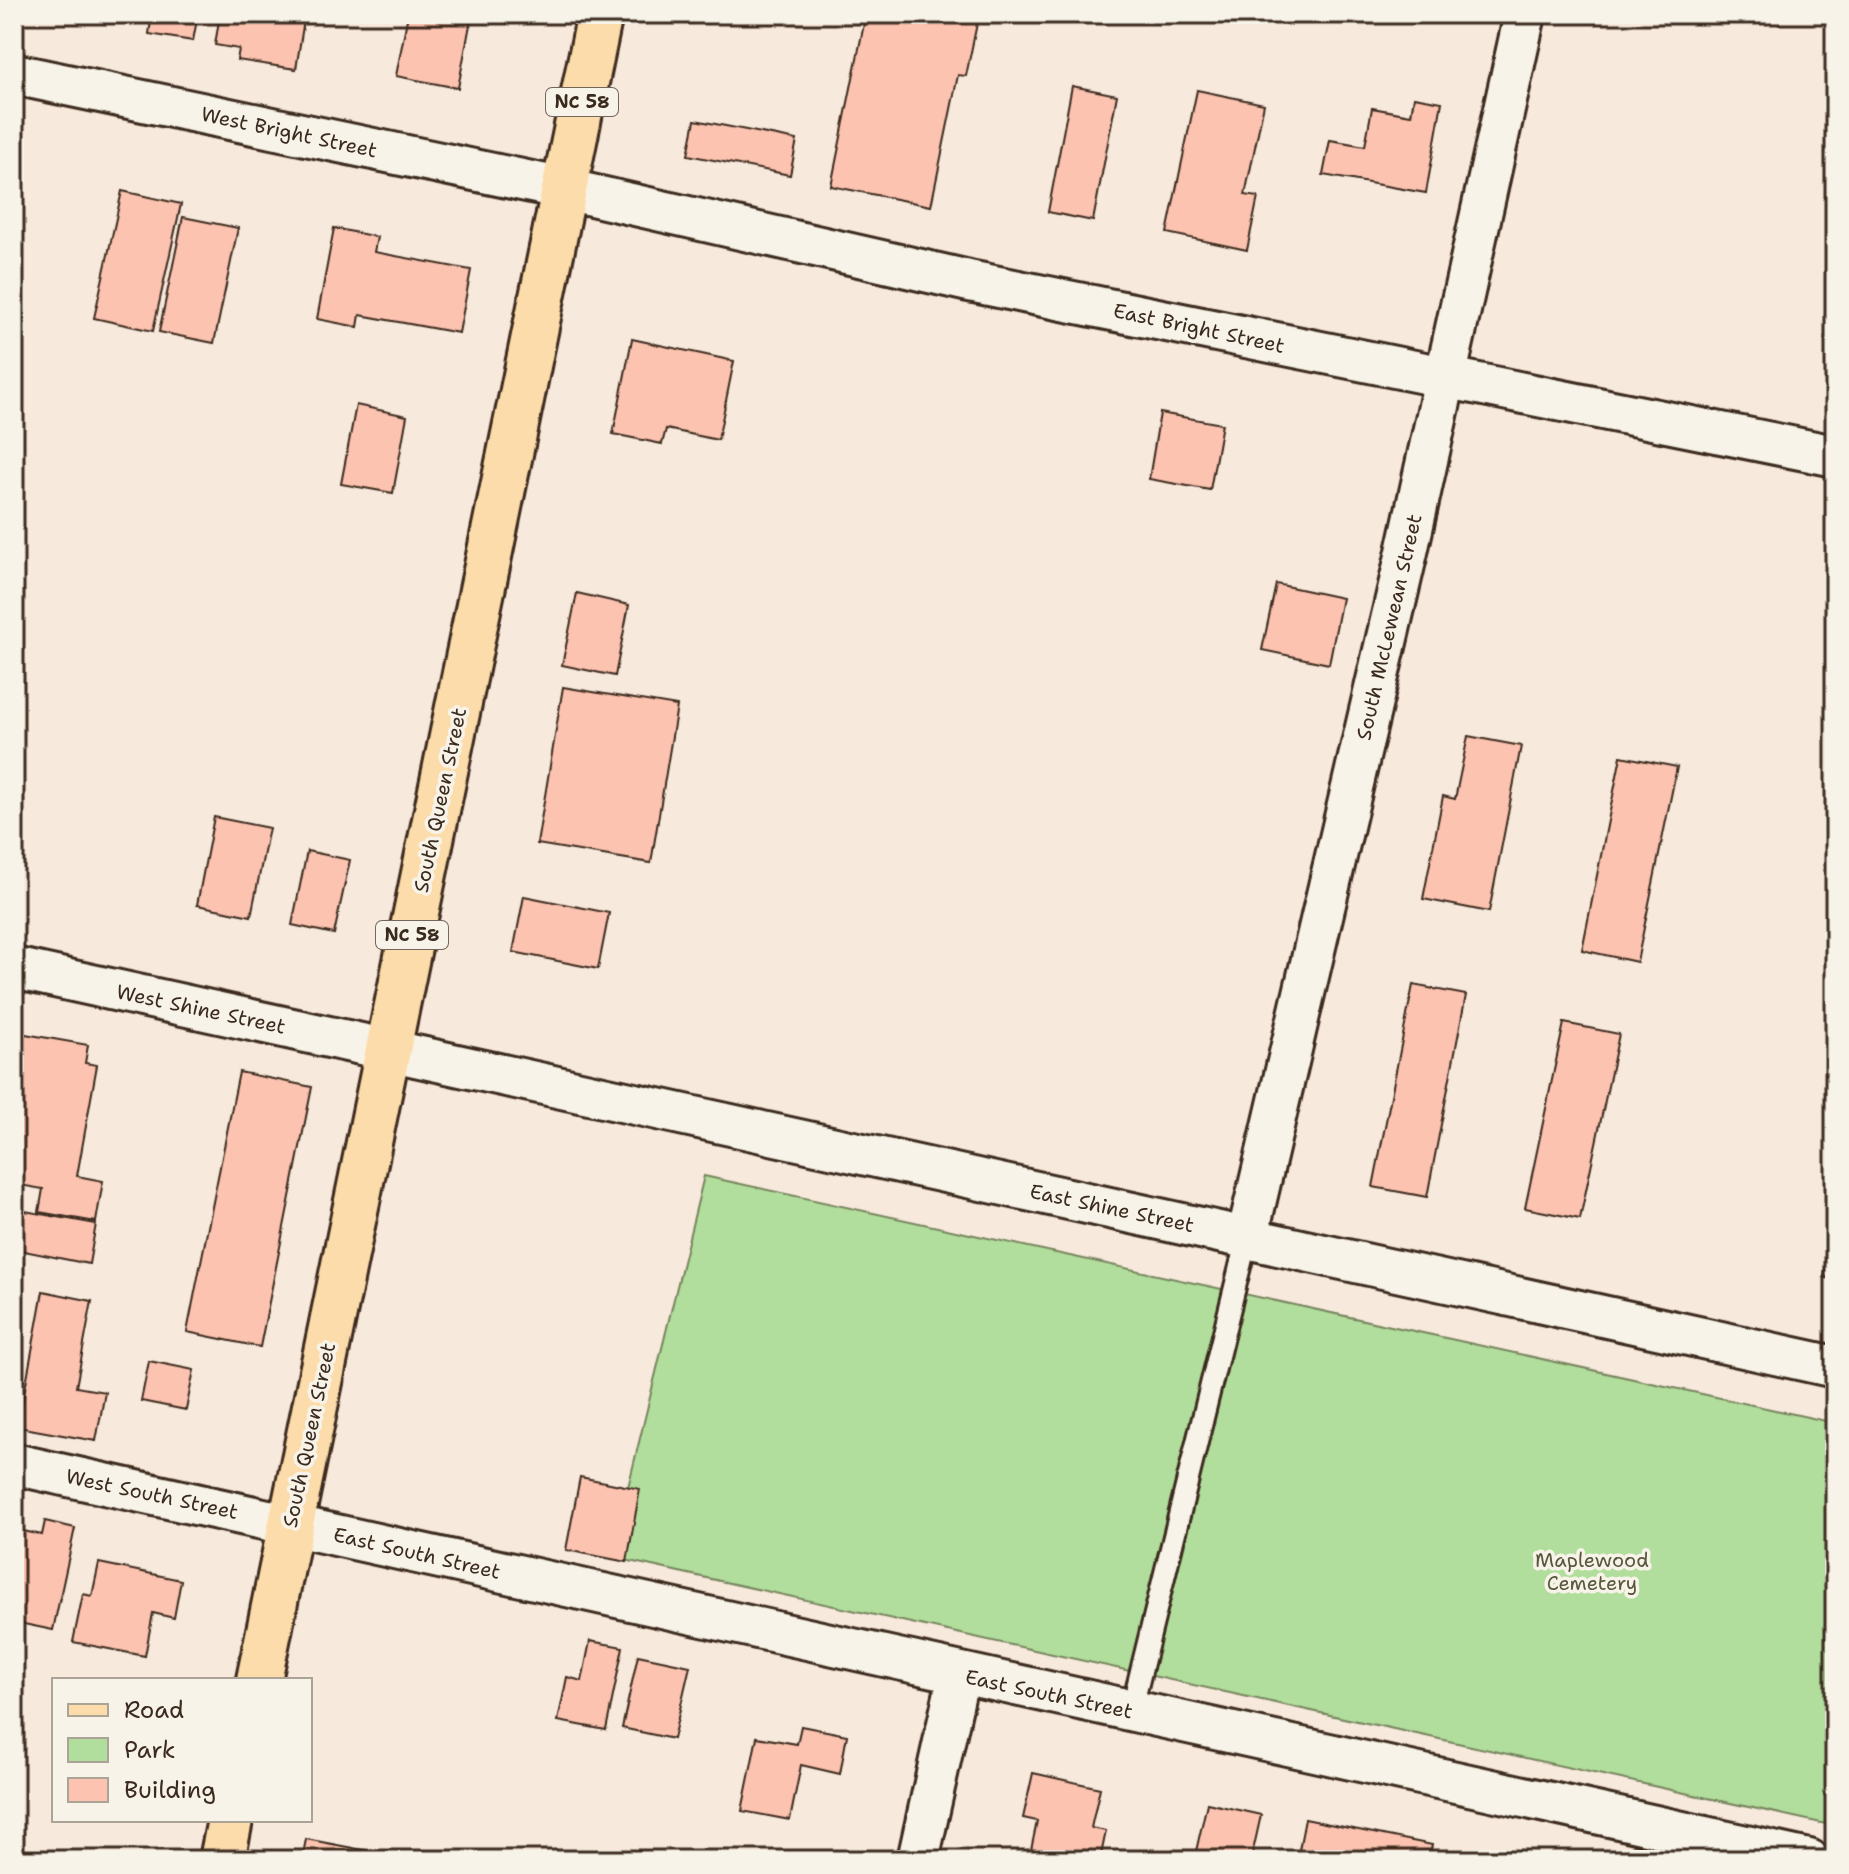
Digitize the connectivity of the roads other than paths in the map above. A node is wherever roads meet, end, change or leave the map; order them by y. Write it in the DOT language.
graph roads {
  1 [pos="600,14"];
  2 [pos="1525,14"];
  3 [pos="14,74"];
  4 [pos="565,189"];
  5 [pos="1445,378"];
  6 [pos="1835,456"];
  7 [pos="14,968"];
  8 [pos="388,1050"];
  9 [pos="1247,1238"];
  10 [pos="1835,1367"];
  11 [pos="14,1464"];
  12 [pos="291,1524"];
  13 [pos="959,1674"];
  14 [pos="259,1678"];
  15 [pos="1131,1712"];
  16 [pos="230,1822"];
  17 [pos="1647,1843"];
  18 [pos="222,1860"];
  19 [pos="918,1860"];
  20 [pos="1809,1860"];
  1 -- 4 [label="main road, South Queen Street / NC 58"];
  2 -- 5 [label="street, South McLewean Street"];
  3 -- 4 [label="street, West Bright Street"];
  4 -- 5 [label="street, East Bright Street"];
  4 -- 8 [label="main road, South Queen Street / NC 58"];
  5 -- 6 [label="street, East Bright Street"];
  5 -- 9 [label="street, South McLewean Street"];
  7 -- 8 [label="street, West Shine Street"];
  8 -- 9 [label="street, East Shine Street"];
  8 -- 12 [label="main road, South Queen Street / NC 58"];
  9 -- 10 [label="street, East Shine Street"];
  9 -- 15 [label="lane"];
  11 -- 12 [label="street, West South Street"];
  12 -- 13 [label="street, East South Street"];
  12 -- 14 [label="main road, South Queen Street / NC 58"];
  13 -- 15 [label="street, East South Street"];
  13 -- 19 [label="street"];
  15 -- 17 [label="street, East South Street"];
  16 -- 18 [label="main road"];
  17 -- 20 [label="street, East South Street"];
}
